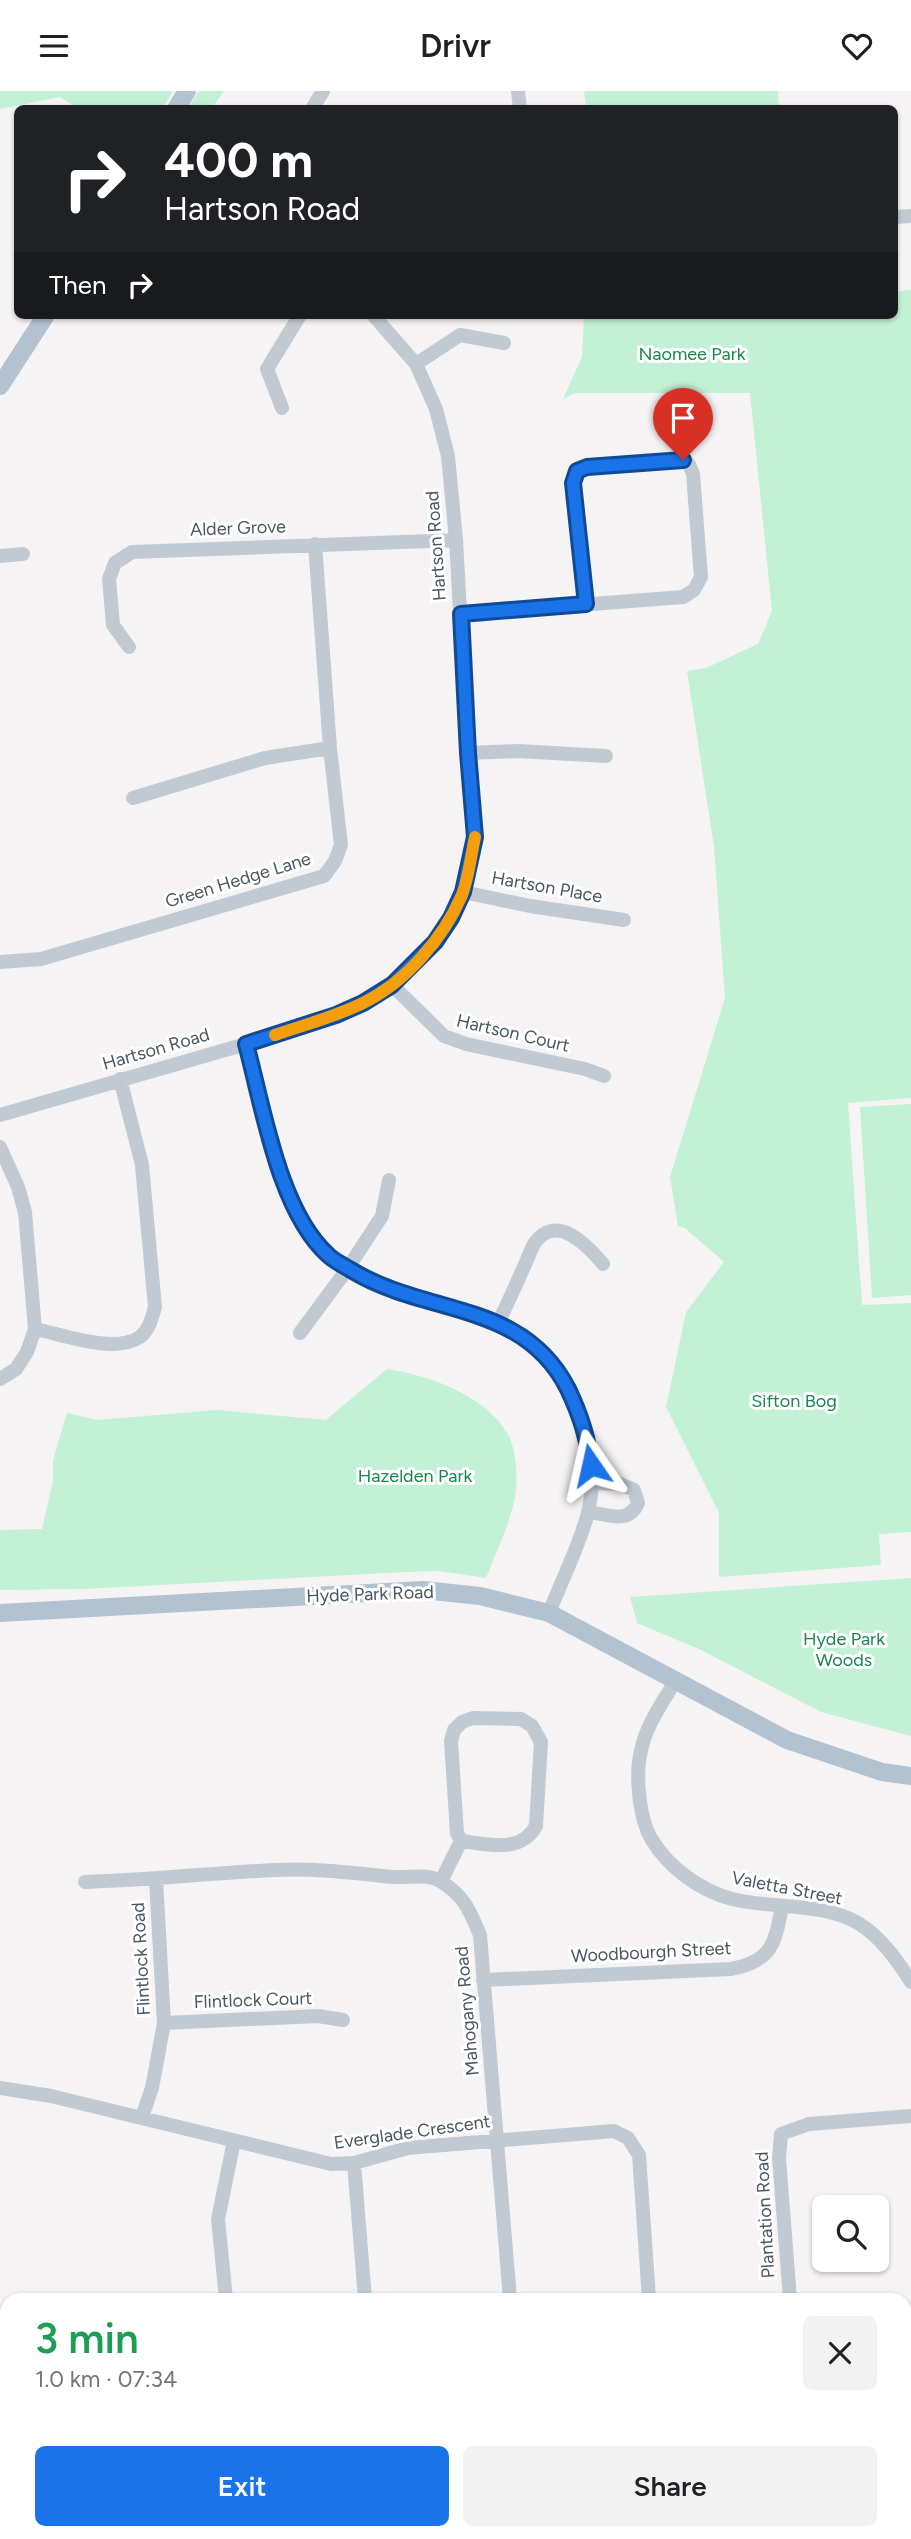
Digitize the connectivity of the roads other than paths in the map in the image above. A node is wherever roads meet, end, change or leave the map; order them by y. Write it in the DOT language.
graph roads {
  1 [pos="43,319"];
  2 [pos="298,319"];
  3 [pos="376,319"];
  4 [pos="504,343"];
  5 [pos="415,364"];
  6 [pos="0,386"];
  7 [pos="282,408"];
  8 [pos="456,540"];
  9 [pos="315,544"];
  10 [pos="23,554"];
  11 [pos="0,556"];
  12 [pos="586,604"];
  13 [pos="461,614"];
  14 [pos="130,647"];
  15 [pos="330,748"];
  16 [pos="468,753"];
  17 [pos="606,756"];
  18 [pos="133,798"];
  19 [pos="463,892"];
  20 [pos="624,920"];
  21 [pos="0,962"];
  22 [pos="392,985"];
  23 [pos="246,1044"];
  24 [pos="604,1076"];
  25 [pos="120,1079"];
  26 [pos="0,1115"];
  27 [pos="0,1147"];
  28 [pos="389,1180"];
  29 [pos="603,1264"];
  30 [pos="348,1268"];
  31 [pos="498,1323"];
  32 [pos="35,1329"];
  33 [pos="300,1333"];
  34 [pos="0,1380"];
  35 [pos="593,1483"];
  36 [pos="588,1512"];
  37 [pos="0,1613"];
  38 [pos="549,1613"];
  39 [pos="676,1679"];
  40 [pos="911,1776"];
  41 [pos="461,1841"];
  42 [pos="156,1879"];
  43 [pos="441,1881"];
  44 [pos="85,1882"];
  45 [pos="782,1906"];
  46 [pos="483,1980"];
  47 [pos="911,1982"];
  48 [pos="343,2020"];
  49 [pos="164,2023"];
  50 [pos="0,2088"];
  51 [pos="911,2116"];
  52 [pos="142,2117"];
  53 [pos="496,2140"];
  54 [pos="234,2141"];
  55 [pos="354,2163"];
  56 [pos="225,2293"];
  57 [pos="365,2293"];
  58 [pos="509,2293"];
  59 [pos="649,2293"];
  60 [pos="790,2293"];
  1 -- 6 [label="main road"];
  2 -- 7 [label="street"];
  3 -- 5 [label="street, Hartson Road"];
  4 -- 5 [label="street"];
  5 -- 8 [label="street, Hartson Road"];
  8 -- 9 [label="street, Alder Grove"];
  8 -- 13 [label="street, Hartson Road"];
  9 -- 14 [label="street, Alder Grove"];
  9 -- 15 [label="street, Green Hedge Lane"];
  10 -- 11 [label="street"];
  12 -- 12 [label="street"];
  12 -- 13 [label="street"];
  13 -- 16 [label="street, Hartson Road"];
  15 -- 18 [label="street"];
  15 -- 21 [label="street, Green Hedge Lane"];
  16 -- 17 [label="street"];
  16 -- 19 [label="street, Hartson Road"];
  19 -- 20 [label="street, Hartson Place"];
  19 -- 22 [label="street, Hartson Road"];
  22 -- 23 [label="street, Hartson Road"];
  22 -- 24 [label="street, Hartson Court"];
  23 -- 25 [label="street, Hartson Road"];
  23 -- 30 [label="street"];
  25 -- 26 [label="street, Hartson Road"];
  25 -- 32 [label="street"];
  27 -- 32 [label="street"];
  28 -- 30 [label="street"];
  29 -- 31 [label="street"];
  30 -- 31 [label="street"];
  30 -- 33 [label="street"];
  31 -- 35 [label="street"];
  32 -- 34 [label="street"];
  35 -- 36 [label="street"];
  35 -- 36 [label="street"];
  36 -- 38 [label="street"];
  37 -- 38 [label="main road, Hyde Park Road"];
  38 -- 39 [label="main road, Hyde Park Road"];
  39 -- 40 [label="main road, Hyde Park Road"];
  39 -- 45 [label="street, Valetta Street"];
  41 -- 41 [label="street"];
  41 -- 43 [label="street"];
  42 -- 43 [label="street"];
  42 -- 44 [label="street"];
  42 -- 49 [label="street, Flintlock Road"];
  43 -- 46 [label="street, Mahogany Road"];
  45 -- 46 [label="street, Woodbourgh Street"];
  45 -- 47 [label="street, Valetta Street"];
  46 -- 53 [label="street, Mahogany Road"];
  48 -- 49 [label="street, Flintlock Court"];
  49 -- 52 [label="street, Flintlock Road"];
  50 -- 52 [label="street, Everglade Crescent"];
  51 -- 60 [label="street, Plantation Road"];
  52 -- 54 [label="street, Everglade Crescent"];
  53 -- 55 [label="street, Everglade Crescent"];
  53 -- 58 [label="street, Mahogany Road"];
  53 -- 59 [label="street, Everglade Crescent"];
  54 -- 55 [label="street, Everglade Crescent"];
  54 -- 56 [label="street"];
  55 -- 57 [label="street"];
}
